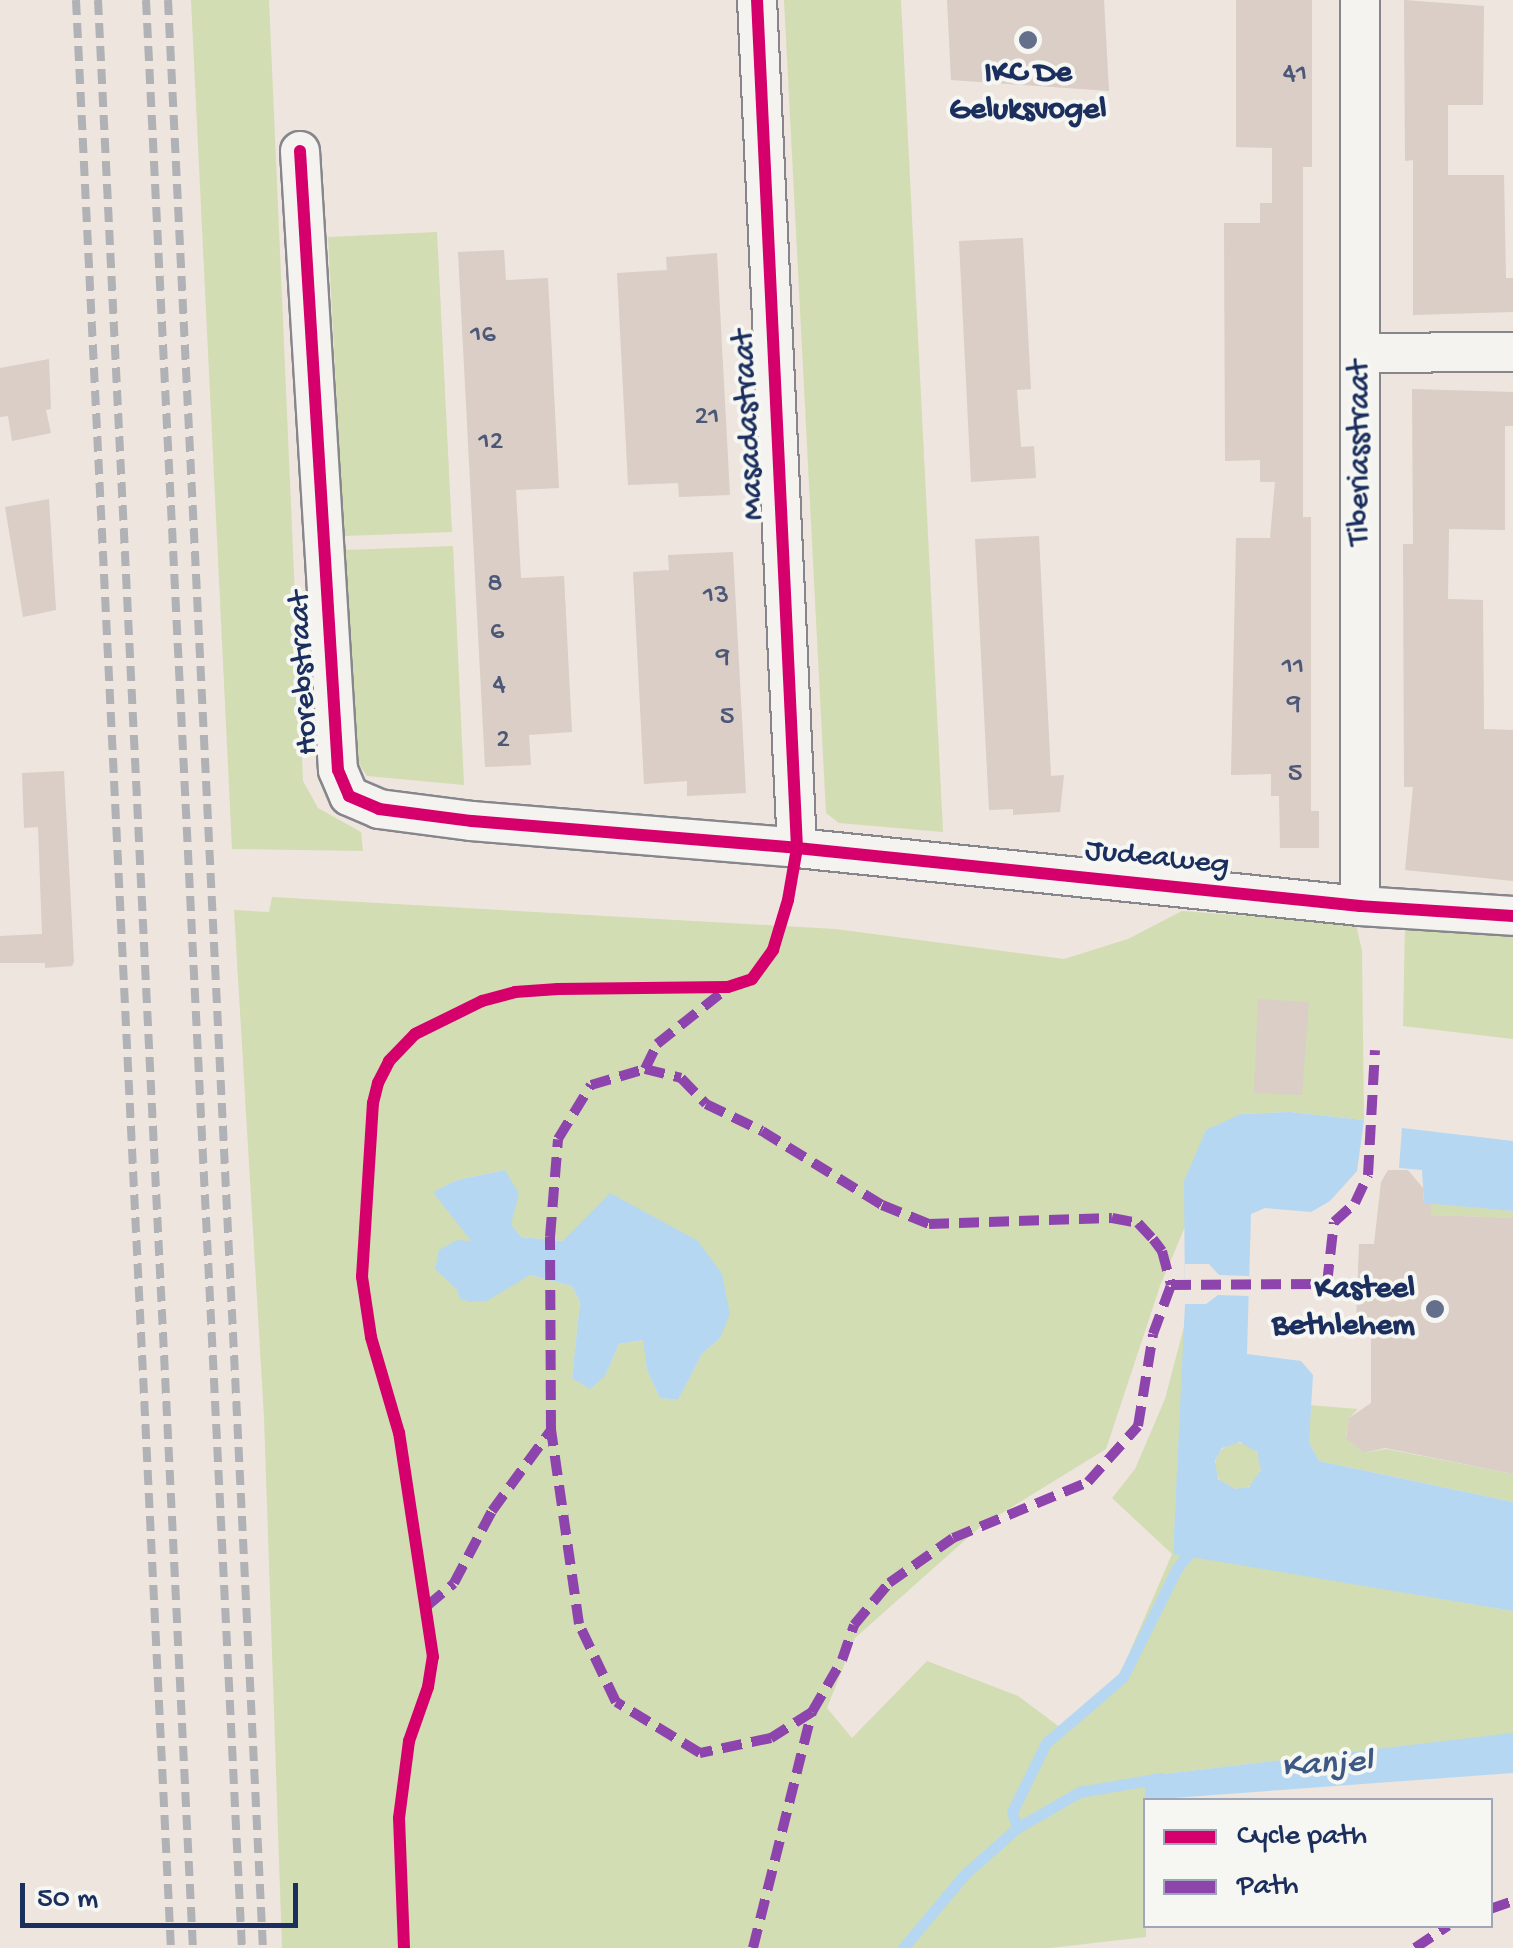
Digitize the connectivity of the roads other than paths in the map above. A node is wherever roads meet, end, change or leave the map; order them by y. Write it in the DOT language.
graph roads {
  1 [pos="757,0"];
  2 [pos="1360,0"];
  3 [pos="300,151"];
  4 [pos="1361,352"];
  5 [pos="1513,352"];
  6 [pos="797,848"];
  7 [pos="1360,906"];
  8 [pos="1513,916"];
  1 -- 6 [label="street, Masadastraat"];
  2 -- 4 [label="street, Tiberiasstraat"];
  3 -- 6 [label="street, Horebstraat"];
  4 -- 5 [label="street"];
  4 -- 7 [label="street, Tiberiasstraat"];
  6 -- 7 [label="street, Judeaweg"];
  7 -- 8 [label="street, Judeaweg"];
}
